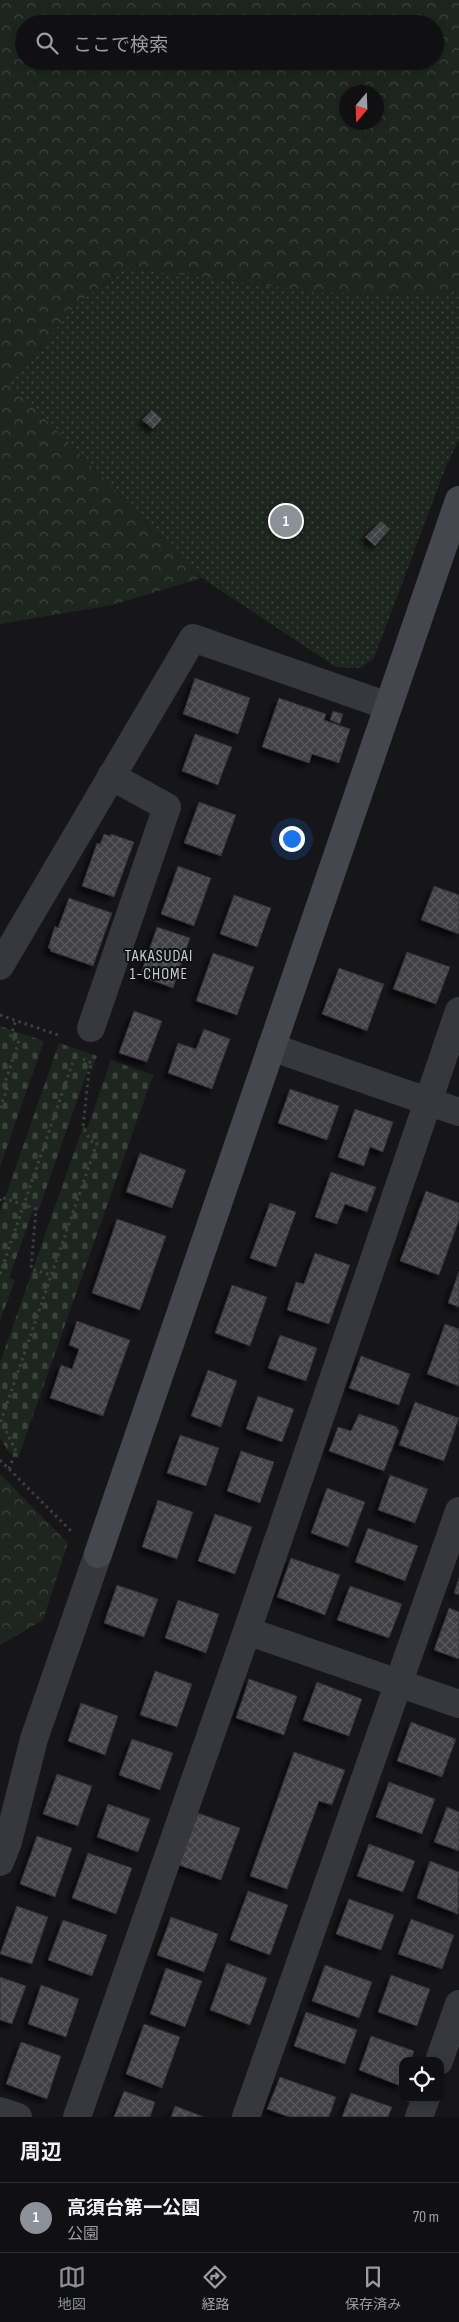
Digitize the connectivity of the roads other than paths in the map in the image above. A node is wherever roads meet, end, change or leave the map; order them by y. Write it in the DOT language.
graph roads {
  1 [pos="459,500"];
  2 [pos="388,706"];
  3 [pos="110,776"];
  4 [pos="0,966"];
  5 [pos="459,1011"];
  6 [pos="84,1039"];
  7 [pos="271,1047"];
  8 [pos="429,1102"];
  9 [pos="459,1112"];
  10 [pos="459,1511"];
  11 [pos="247,1631"];
  12 [pos="398,1682"];
  13 [pos="459,1704"];
  14 [pos="0,1862"];
  15 [pos="459,2004"];
  16 [pos="440,2057"];
  17 [pos="425,2102"];
  18 [pos="0,2111"];
  19 [pos="18,2117"];
  20 [pos="77,2117"];
  21 [pos="246,2117"];
  22 [pos="419,2117"];
  1 -- 2 [label="street"];
  2 -- 3 [label="street"];
  2 -- 7 [label="street"];
  3 -- 4 [label="street"];
  3 -- 6 [label="street"];
  5 -- 8 [label="street"];
  7 -- 8 [label="street"];
  7 -- 14 [label="street"];
  8 -- 9 [label="street"];
  8 -- 11 [label="street"];
  10 -- 12 [label="street"];
  11 -- 12 [label="street"];
  11 -- 20 [label="street"];
  12 -- 13 [label="street"];
  12 -- 21 [label="street"];
  15 -- 16 [label="street"];
  17 -- 22 [label="street"];
  18 -- 19 [label="street"];
}
